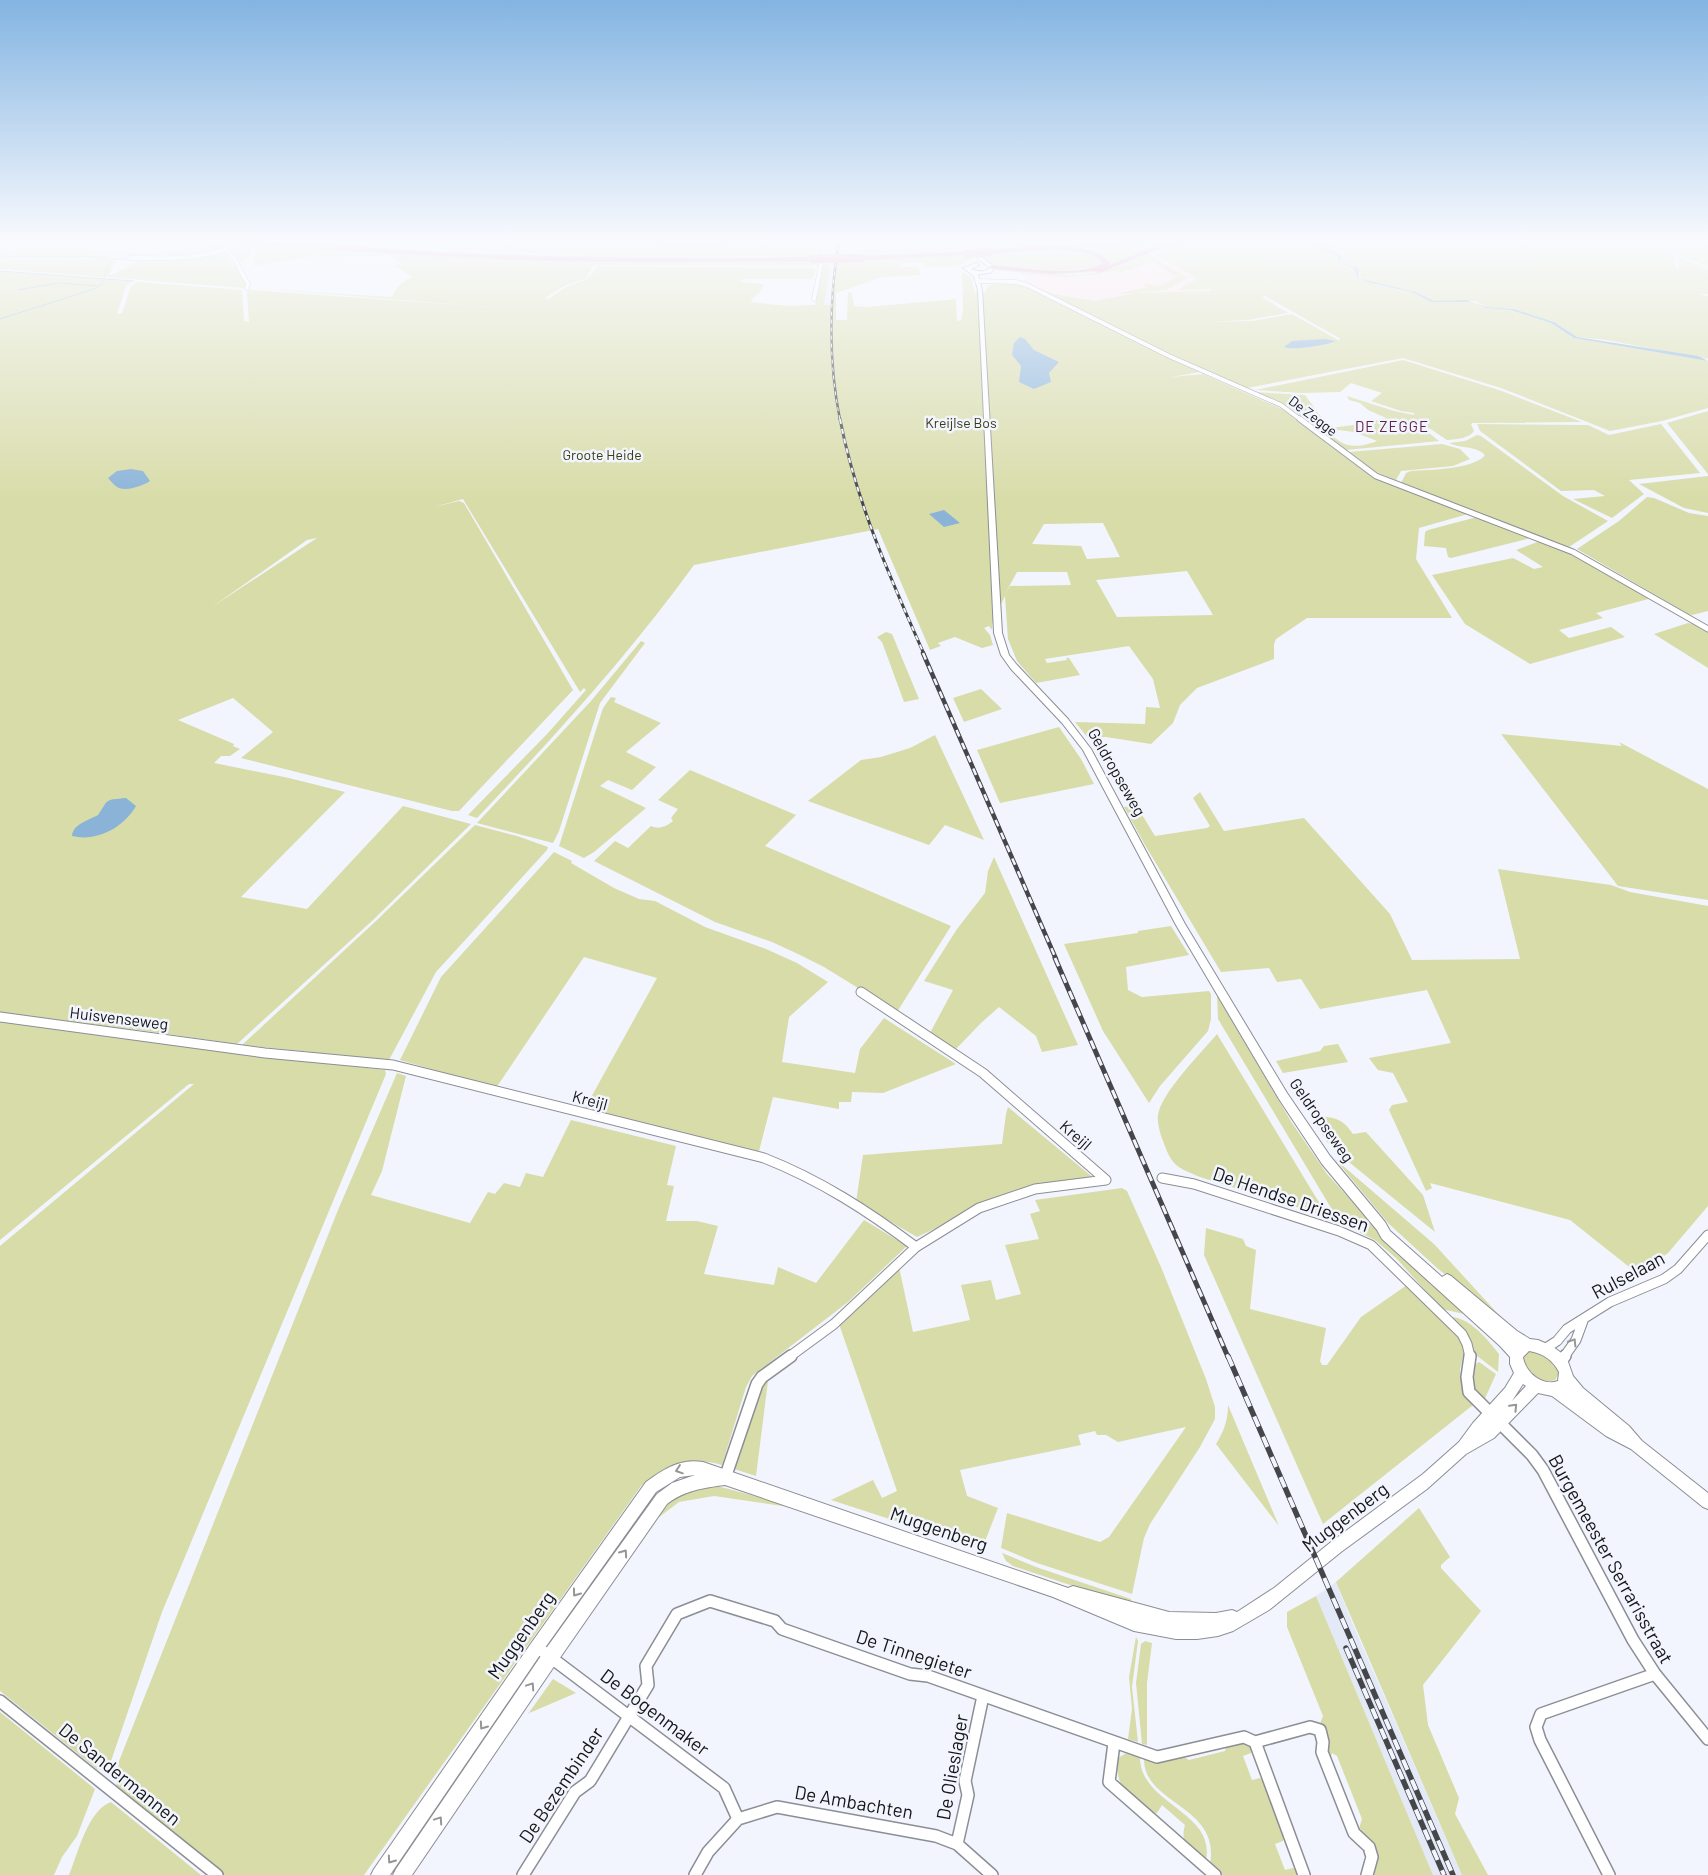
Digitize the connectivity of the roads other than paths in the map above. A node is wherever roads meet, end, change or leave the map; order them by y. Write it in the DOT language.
graph roads {
  1 [pos="982,328"];
  2 [pos="1112,328"];
  3 [pos="1708,629"];
  4 [pos="861,992"];
  5 [pos="0,1017"];
  6 [pos="234,1048"];
  7 [pos="1162,1178"];
  8 [pos="1381,1226"];
  9 [pos="1708,1236"];
  10 [pos="916,1247"];
  11 [pos="1583,1320"];
  12 [pos="1528,1345"];
  13 [pos="1546,1348"];
  14 [pos="1517,1355"];
  15 [pos="1561,1361"];
  16 [pos="1521,1373"];
  17 [pos="1565,1378"];
  18 [pos="1536,1386"];
  19 [pos="1554,1389"];
  20 [pos="1495,1418"];
  21 [pos="1637,1446"];
  22 [pos="725,1478"];
  23 [pos="1708,1502"];
  24 [pos="537,1647"];
  25 [pos="551,1656"];
  26 [pos="1655,1674"];
  27 [pos="983,1696"];
  28 [pos="0,1701"];
  29 [pos="629,1716"];
  30 [pos="1708,1739"];
  31 [pos="1255,1742"];
  32 [pos="1114,1743"];
  33 [pos="738,1819"];
  34 [pos="957,1844"];
  35 [pos="217,1875"];
  36 [pos="380,1875"];
  37 [pos="402,1875"];
  38 [pos="523,1875"];
  39 [pos="695,1875"];
  40 [pos="992,1875"];
  41 [pos="1215,1875"];
  42 [pos="1304,1875"];
  43 [pos="1367,1875"];
  44 [pos="1609,1875"];
  1 -- 8 [label="main road, Geldropseweg"];
  2 -- 3 [label="street, De Zegge"];
  4 -- 10 [label="street, Kreijl"];
  5 -- 6 [label="street, Huisvenseweg"];
  6 -- 10 [label="street, Kreijl"];
  7 -- 20 [label="street, De Hendse Driessen"];
  8 -- 12 [label="main road, Geldropseweg"];
  8 -- 14 [label="main road, Geldropseweg"];
  9 -- 11 [label="street, Rulselaan"];
  10 -- 22 [label="street, Kreijl"];
  11 -- 13 [label="street, Rulselaan"];
  15 -- 11 [label="street, Rulselaan, one-way"];
  12 -- 13 [label="main road"];
  12 -- 14 [label="main road"];
  13 -- 15 [label="main road"];
  14 -- 16 [label="main road"];
  15 -- 17 [label="main road"];
  16 -- 18 [label="main road"];
  16 -- 20 [label="main road, Muggenberg"];
  17 -- 19 [label="main road"];
  17 -- 21 [label="main road"];
  18 -- 19 [label="main road"];
  20 -- 18 [label="main road, Muggenberg, one-way"];
  19 -- 21 [label="main road"];
  20 -- 22 [label="main road, Muggenberg"];
  20 -- 26 [label="street, Burgemeester Serrarisstraat"];
  21 -- 23 [label="main road"];
  22 -- 24 [label="main road, Muggenberg, one-way"];
  25 -- 22 [label="main road, Muggenberg, one-way"];
  24 -- 25 [label="street, De Bogenmaker"];
  24 -- 36 [label="main road, Muggenberg, one-way"];
  25 -- 29 [label="street, De Bogenmaker"];
  37 -- 25 [label="main road, Muggenberg, one-way"];
  26 -- 30 [label="street, Burgemeester Serrarisstraat"];
  26 -- 44 [label="street"];
  27 -- 29 [label="street, De Tinnegieter"];
  27 -- 32 [label="street, De Tinnegieter"];
  27 -- 34 [label="street, De Olieslager"];
  28 -- 35 [label="street, De Sandermannen"];
  29 -- 33 [label="street, De Bogenmaker"];
  29 -- 38 [label="street, De Bezembinder"];
  31 -- 32 [label="street, De Tinnegieter"];
  31 -- 42 [label="street"];
  31 -- 43 [label="street, De Tinnegieter"];
  32 -- 41 [label="street"];
  33 -- 34 [label="street, De Ambachten"];
  33 -- 39 [label="street"];
  34 -- 40 [label="street, De Ambachten"];
}
